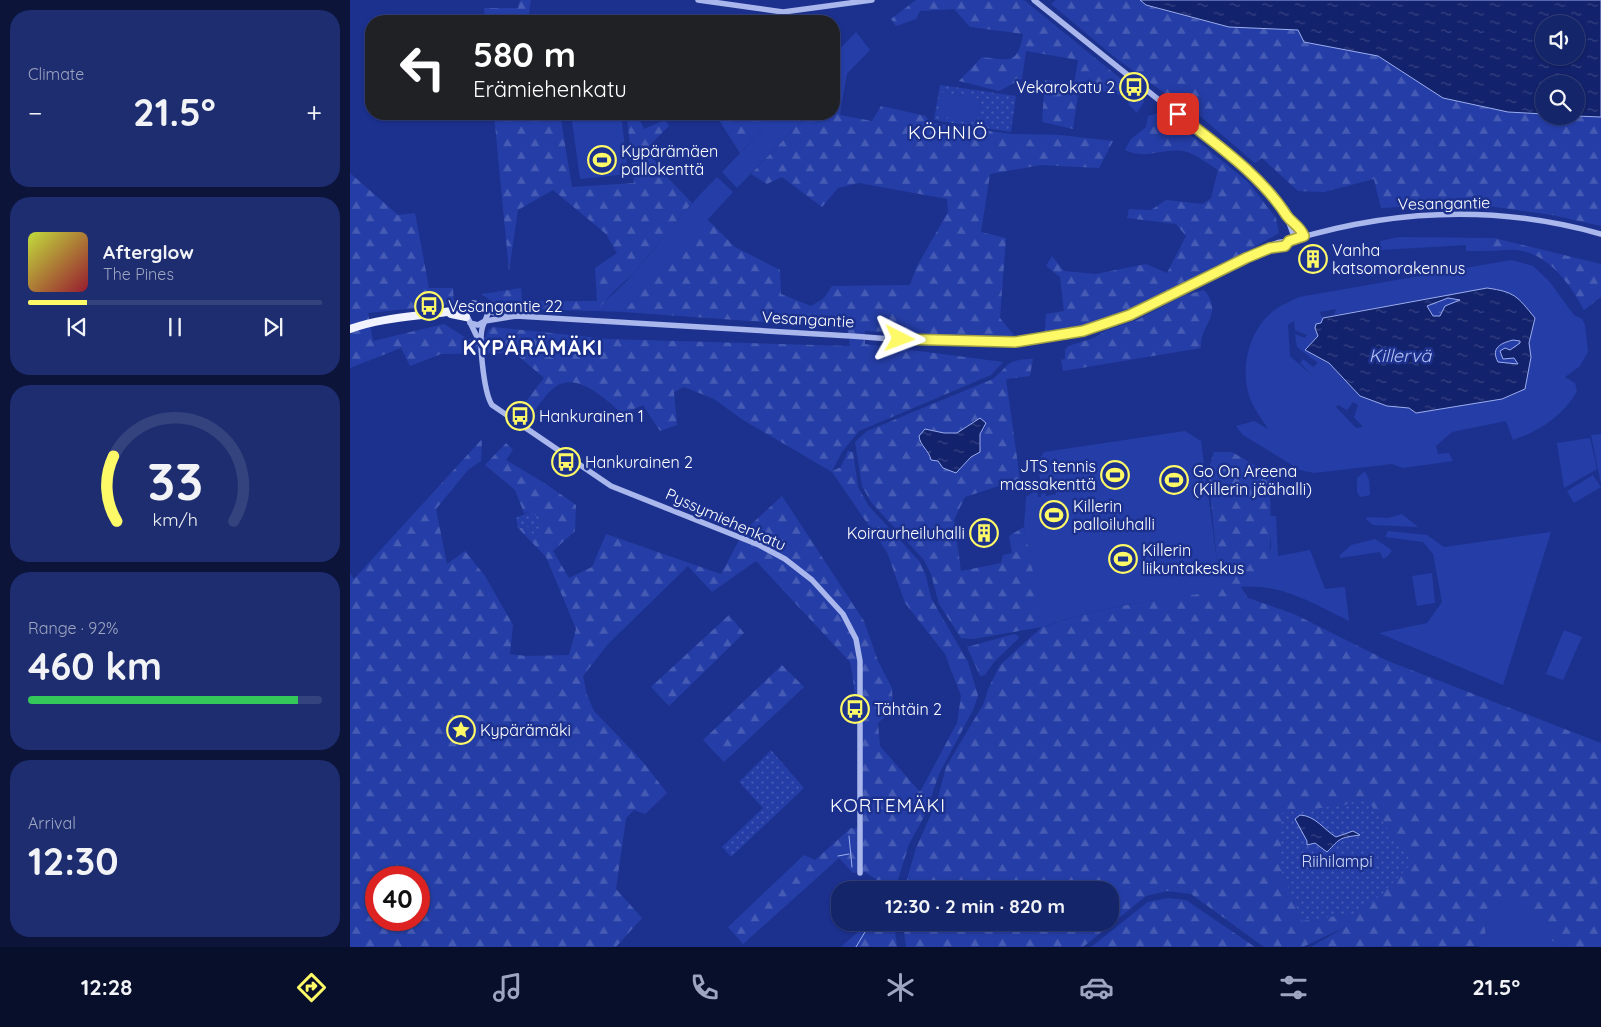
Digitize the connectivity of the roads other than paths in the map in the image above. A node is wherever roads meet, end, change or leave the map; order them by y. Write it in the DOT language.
graph roads {
  1 [pos="698,0"];
  2 [pos="872,0"];
  3 [pos="1034,0"];
  4 [pos="1289,218"];
  5 [pos="1601,234"];
  6 [pos="1304,236"];
  7 [pos="1292,240"];
  8 [pos="468,308"];
  9 [pos="488,311"];
  10 [pos="447,312"];
  11 [pos="506,316"];
  12 [pos="468,320"];
  13 [pos="484,322"];
  14 [pos="350,329"];
  15 [pos="480,345"];
  16 [pos="860,873"];
  1 -- 2 [label="street"];
  3 -- 4 [label="street"];
  4 -- 6 [label="street"];
  4 -- 7 [label="street"];
  5 -- 6 [label="street, Vesangantie"];
  6 -- 7 [label="street, Vesangantie"];
  7 -- 11 [label="street, Vesangantie"];
  8 -- 9 [label="street"];
  8 -- 10 [label="main road"];
  8 -- 12 [label="street"];
  9 -- 11 [label="street, Vesangantie"];
  9 -- 13 [label="street"];
  10 -- 12 [label="main road"];
  10 -- 14 [label="main road"];
  11 -- 13 [label="street, Vesangantie"];
  12 -- 13 [label="street"];
  12 -- 15 [label="street"];
  13 -- 15 [label="street"];
  15 -- 16 [label="street, Pyssymiehenkatu"];
}
